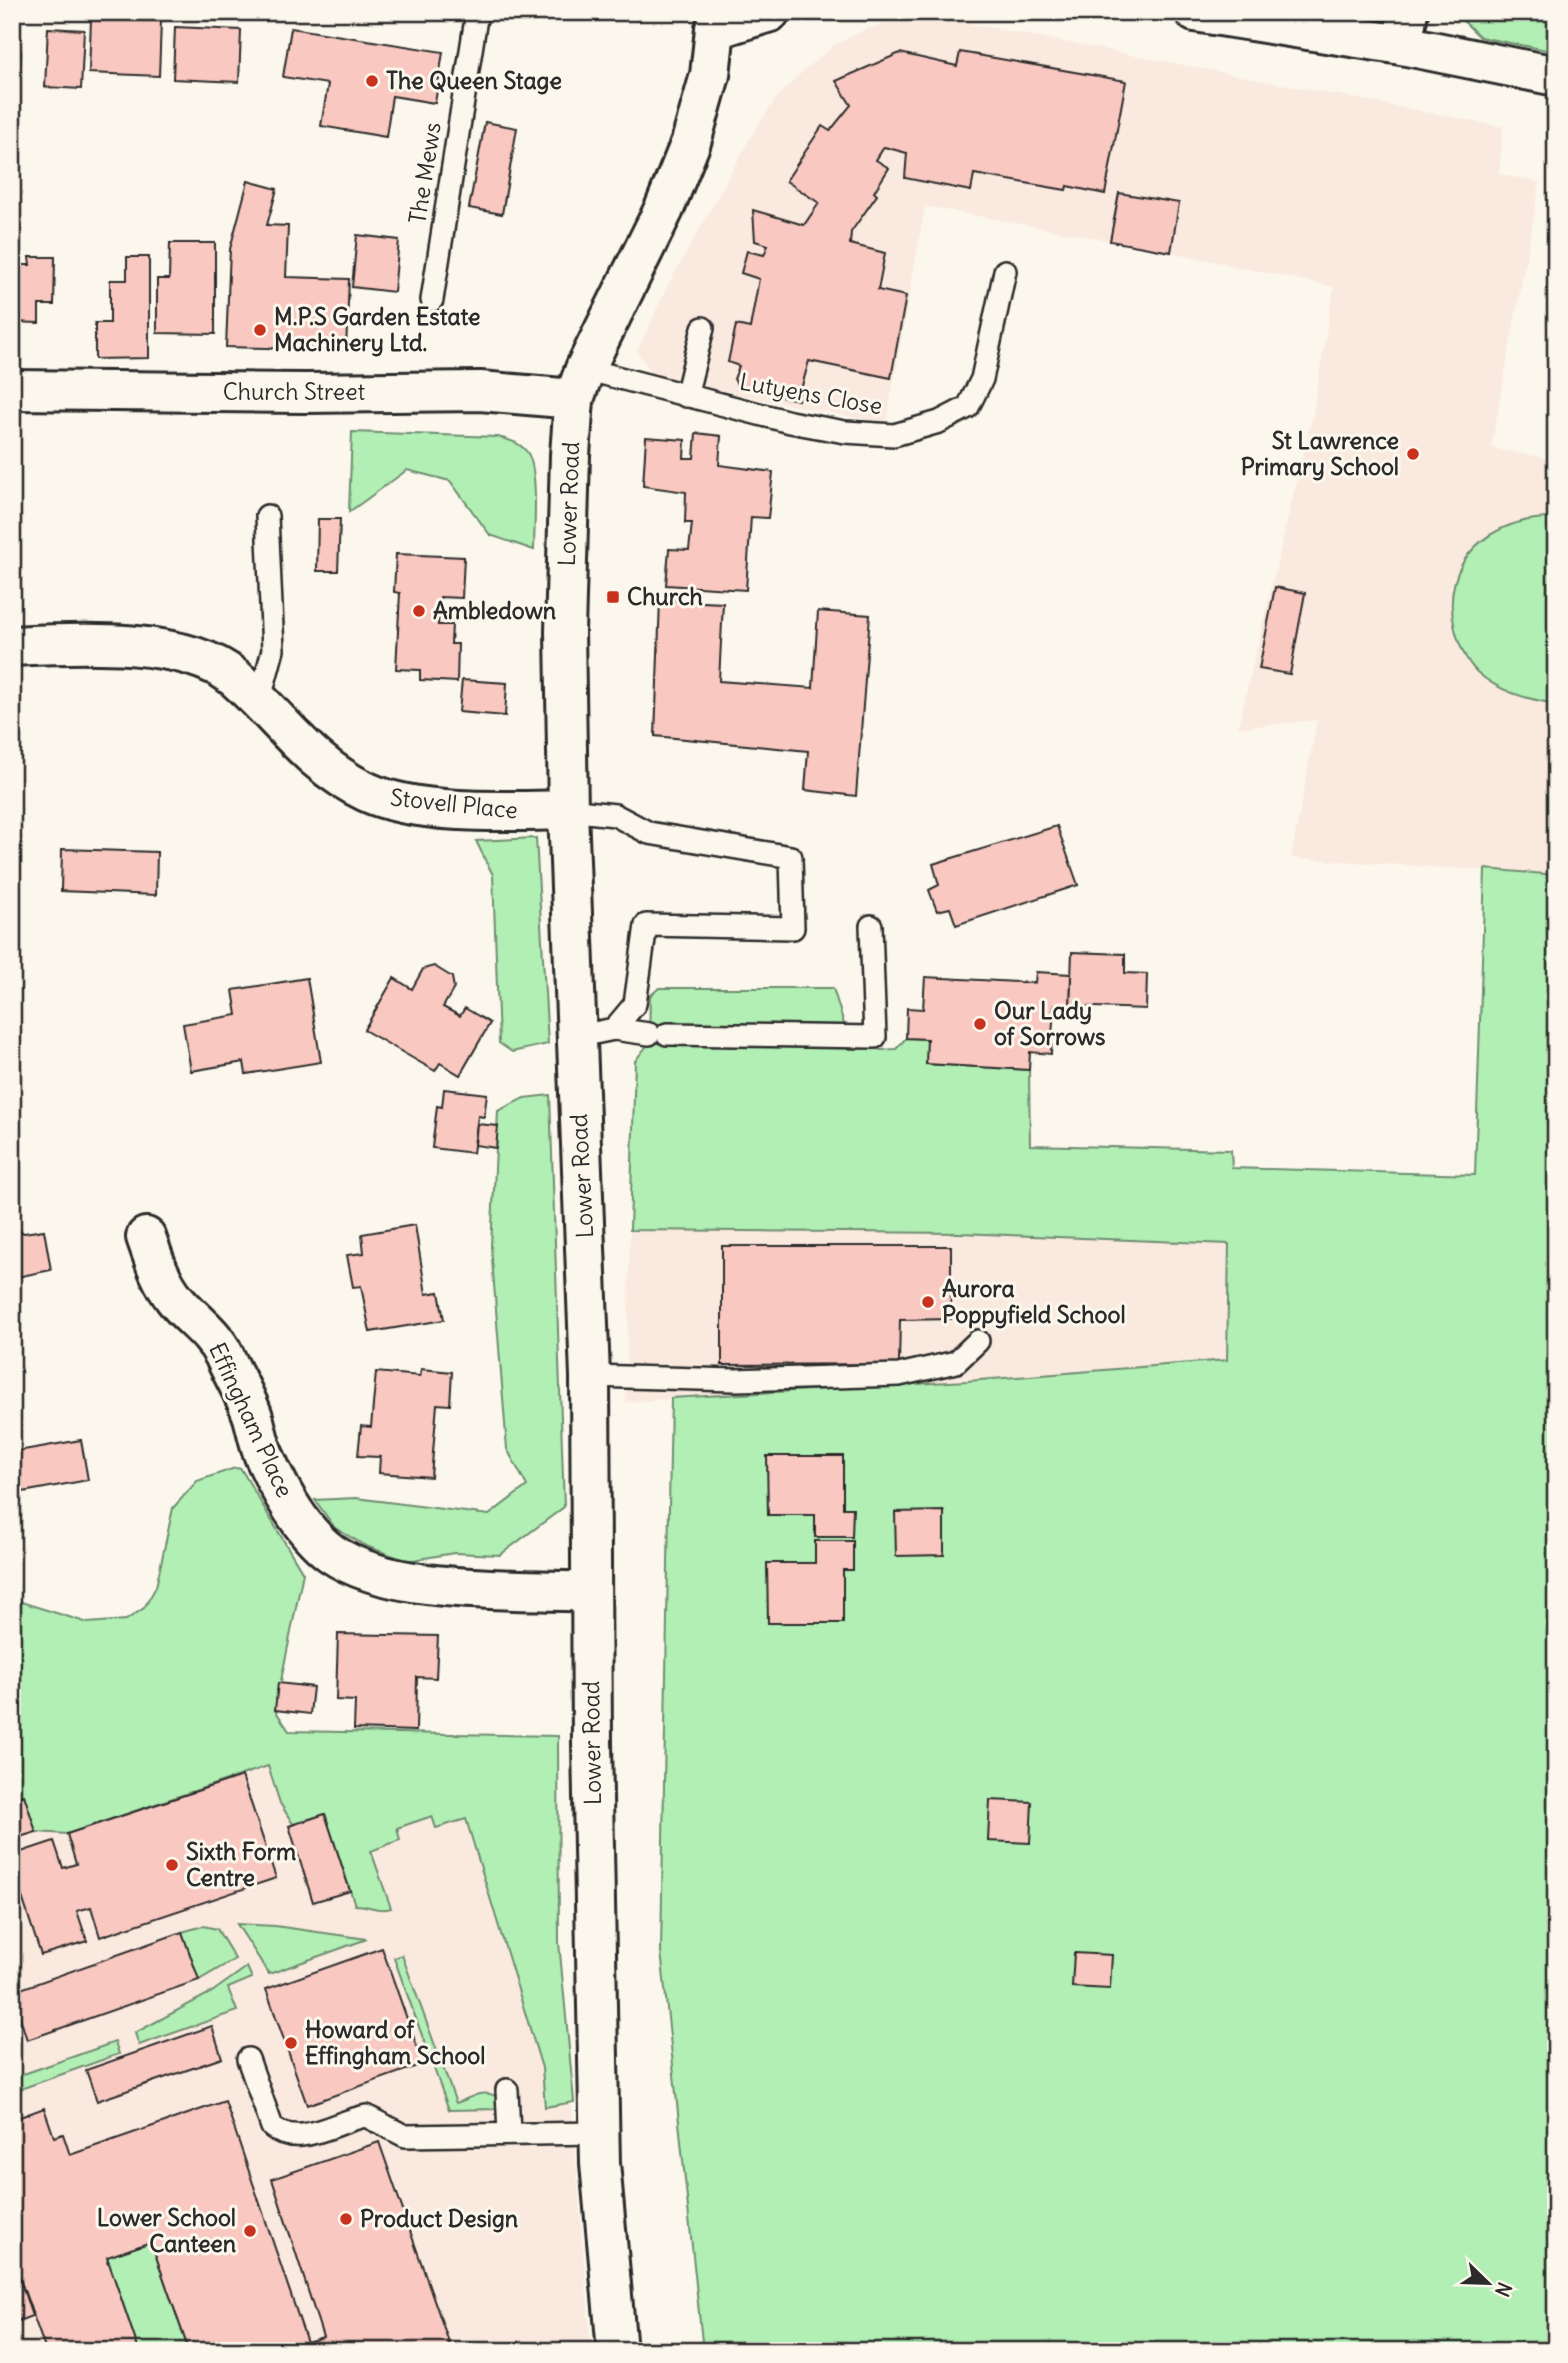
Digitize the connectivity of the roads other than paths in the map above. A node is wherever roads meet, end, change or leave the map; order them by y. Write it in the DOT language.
graph roads {
  1 [pos="477,12"];
  2 [pos="771,12"];
  3 [pos="1195,12"];
  4 [pos="708,18"];
  5 [pos="1405,29"];
  6 [pos="1556,76"];
  7 [pos="1005,271"];
  8 [pos="432,300"];
  9 [pos="703,328"];
  10 [pos="580,384"];
  11 [pos="12,390"];
  12 [pos="686,396"];
  13 [pos="267,516"];
  14 [pos="12,646"];
  15 [pos="259,702"];
  16 [pos="568,810"];
  17 [pos="871,926"];
  18 [pos="614,1029"];
  19 [pos="575,1037"];
  20 [pos="146,1237"];
  21 [pos="978,1341"];
  22 [pos="590,1376"];
  23 [pos="591,1592"];
  24 [pos="248,2059"];
  25 [pos="507,2090"];
  26 [pos="599,2133"];
  27 [pos="509,2134"];
  28 [pos="617,2351"];
  1 -- 8 [label="lane, The Mews"];
  2 -- 4 [label="street"];
  3 -- 5 [label="street"];
  4 -- 10 [label="street, Lower Road"];
  5 -- 6 [label="street"];
  7 -- 12 [label="lane, Lutyens Close"];
  9 -- 12 [label="lane"];
  10 -- 11 [label="street, Church Street"];
  10 -- 12 [label="lane, Lutyens Close"];
  10 -- 16 [label="street, Lower Road"];
  13 -- 15 [label="lane"];
  14 -- 15 [label="street, Stovell Place"];
  15 -- 16 [label="street, Stovell Place"];
  16 -- 18 [label="lane"];
  16 -- 19 [label="street, Lower Road"];
  17 -- 18 [label="lane"];
  18 -- 19 [label="lane"];
  19 -- 22 [label="street, Lower Road"];
  20 -- 23 [label="street, Effingham Place"];
  21 -- 22 [label="lane"];
  22 -- 23 [label="street, Lower Road"];
  23 -- 26 [label="street, Lower Road"];
  24 -- 27 [label="lane"];
  25 -- 27 [label="lane"];
  26 -- 27 [label="lane"];
  26 -- 28 [label="street, Lower Road"];
}
